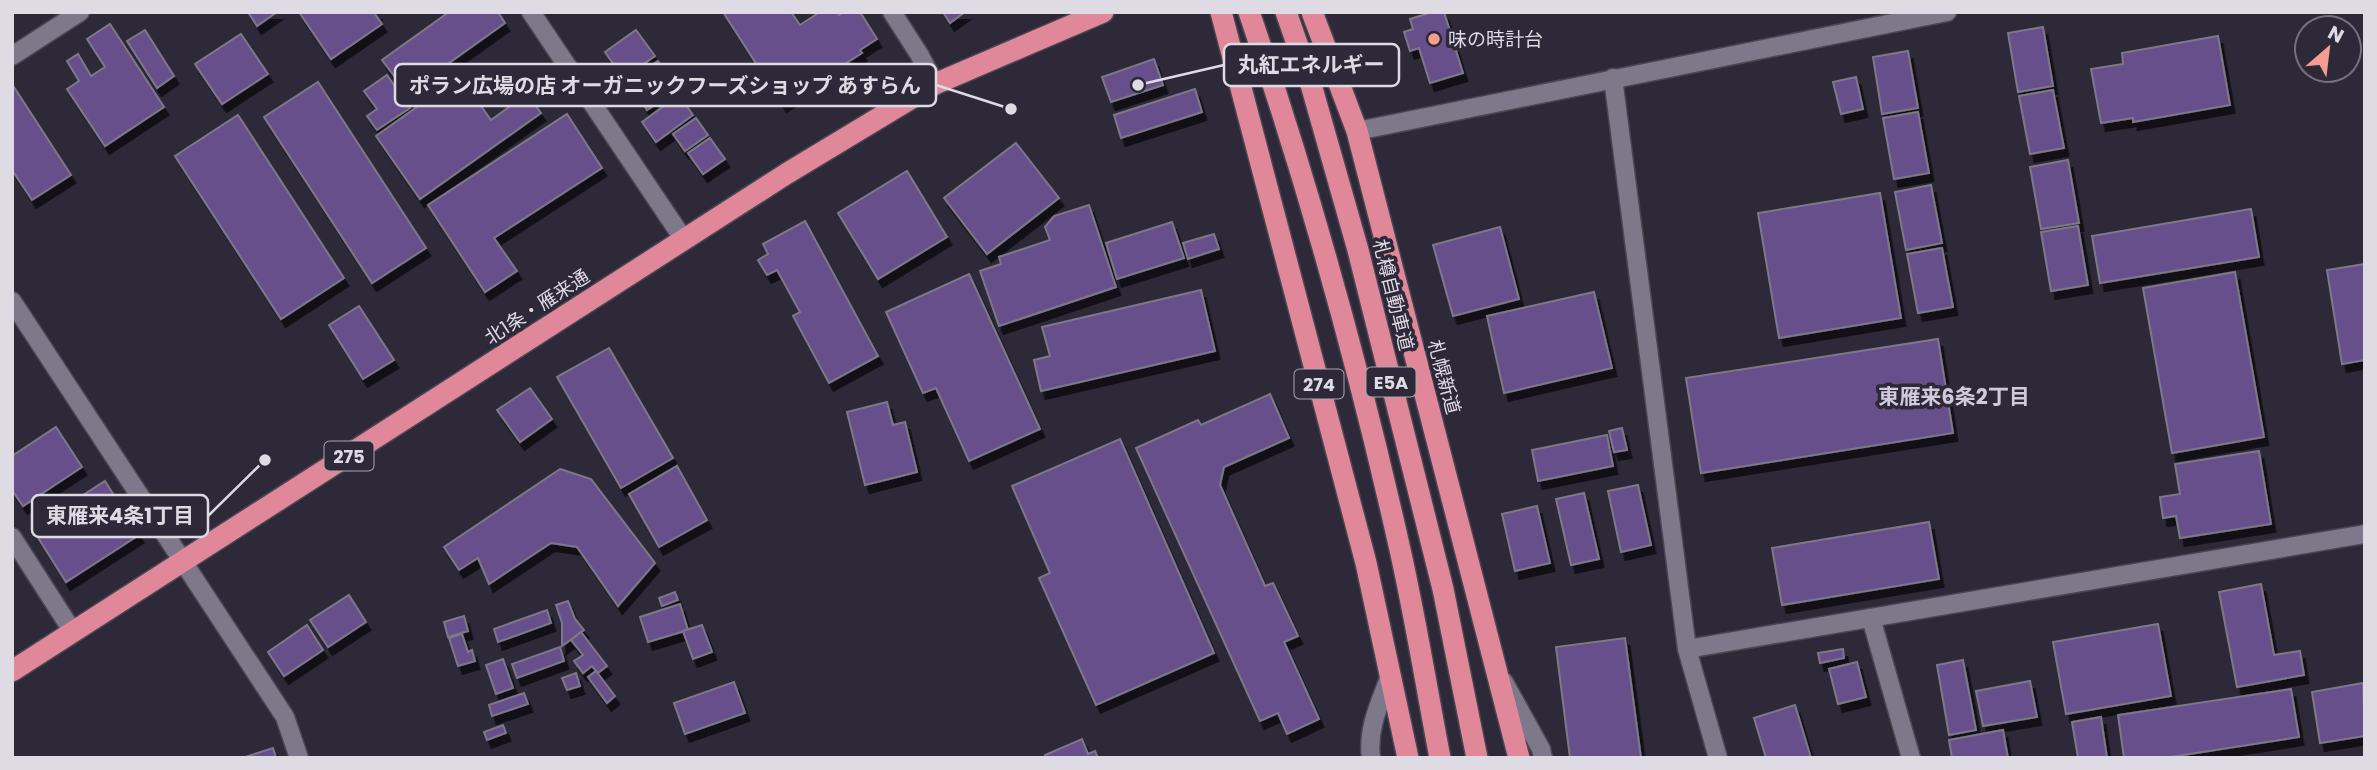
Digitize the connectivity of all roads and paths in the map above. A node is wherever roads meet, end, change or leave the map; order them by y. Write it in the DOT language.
graph roads {
  1 [pos="80,12"];
  2 [pos="530,12"];
  3 [pos="892,12"];
  4 [pos="1103,12"];
  5 [pos="1221,12"];
  6 [pos="1249,12"];
  7 [pos="1286,12"];
  8 [pos="1312,12"];
  9 [pos="1947,12"];
  10 [pos="12,56"];
  11 [pos="1613,78"];
  12 [pos="935,84"];
  13 [pos="1357,131"];
  14 [pos="684,240"];
  15 [pos="12,301"];
  16 [pos="2365,534"];
  17 [pos="12,537"];
  18 [pos="183,563"];
  19 [pos="1871,618"];
  20 [pos="74,632"];
  21 [pos="1687,649"];
  22 [pos="1496,667"];
  23 [pos="12,671"];
  24 [pos="1390,676"];
  25 [pos="1518,754"];
  26 [pos="299,758"];
  27 [pos="1371,758"];
  28 [pos="1408,758"];
  29 [pos="1440,758"];
  30 [pos="1477,758"];
  31 [pos="1543,758"];
  32 [pos="1718,758"];
  33 [pos="1911,758"];
  1 -- 10 [label="street"];
  2 -- 14 [label="street"];
  3 -- 12 [label="street"];
  4 -- 12 [label="highway, 北1条・雁来通 / 275"];
  5 -- 24 [label="highway, 274"];
  6 -- 29 [label="highway, E5A"];
  7 -- 30 [label="highway, 札樽自動車道 / E5A"];
  8 -- 13 [label="highway, 札幌新道"];
  9 -- 11 [label="street"];
  11 -- 13 [label="street"];
  11 -- 21 [label="street"];
  12 -- 14 [label="highway, 北1条・雁来通 / 275"];
  13 -- 22 [label="highway, 札幌新道"];
  14 -- 18 [label="highway, 北1条・雁来通 / 275"];
  15 -- 18 [label="street"];
  16 -- 19 [label="street"];
  17 -- 20 [label="street"];
  18 -- 20 [label="highway, 北1条・雁来通 / 275"];
  18 -- 26 [label="street"];
  19 -- 21 [label="street"];
  19 -- 33 [label="street"];
  20 -- 23 [label="highway, 北1条・雁来通 / 275"];
  21 -- 32 [label="street"];
  22 -- 25 [label="highway, 札幌新道"];
  22 -- 31 [label="street"];
  24 -- 27 [label="street"];
  24 -- 28 [label="highway, 274"];
}
